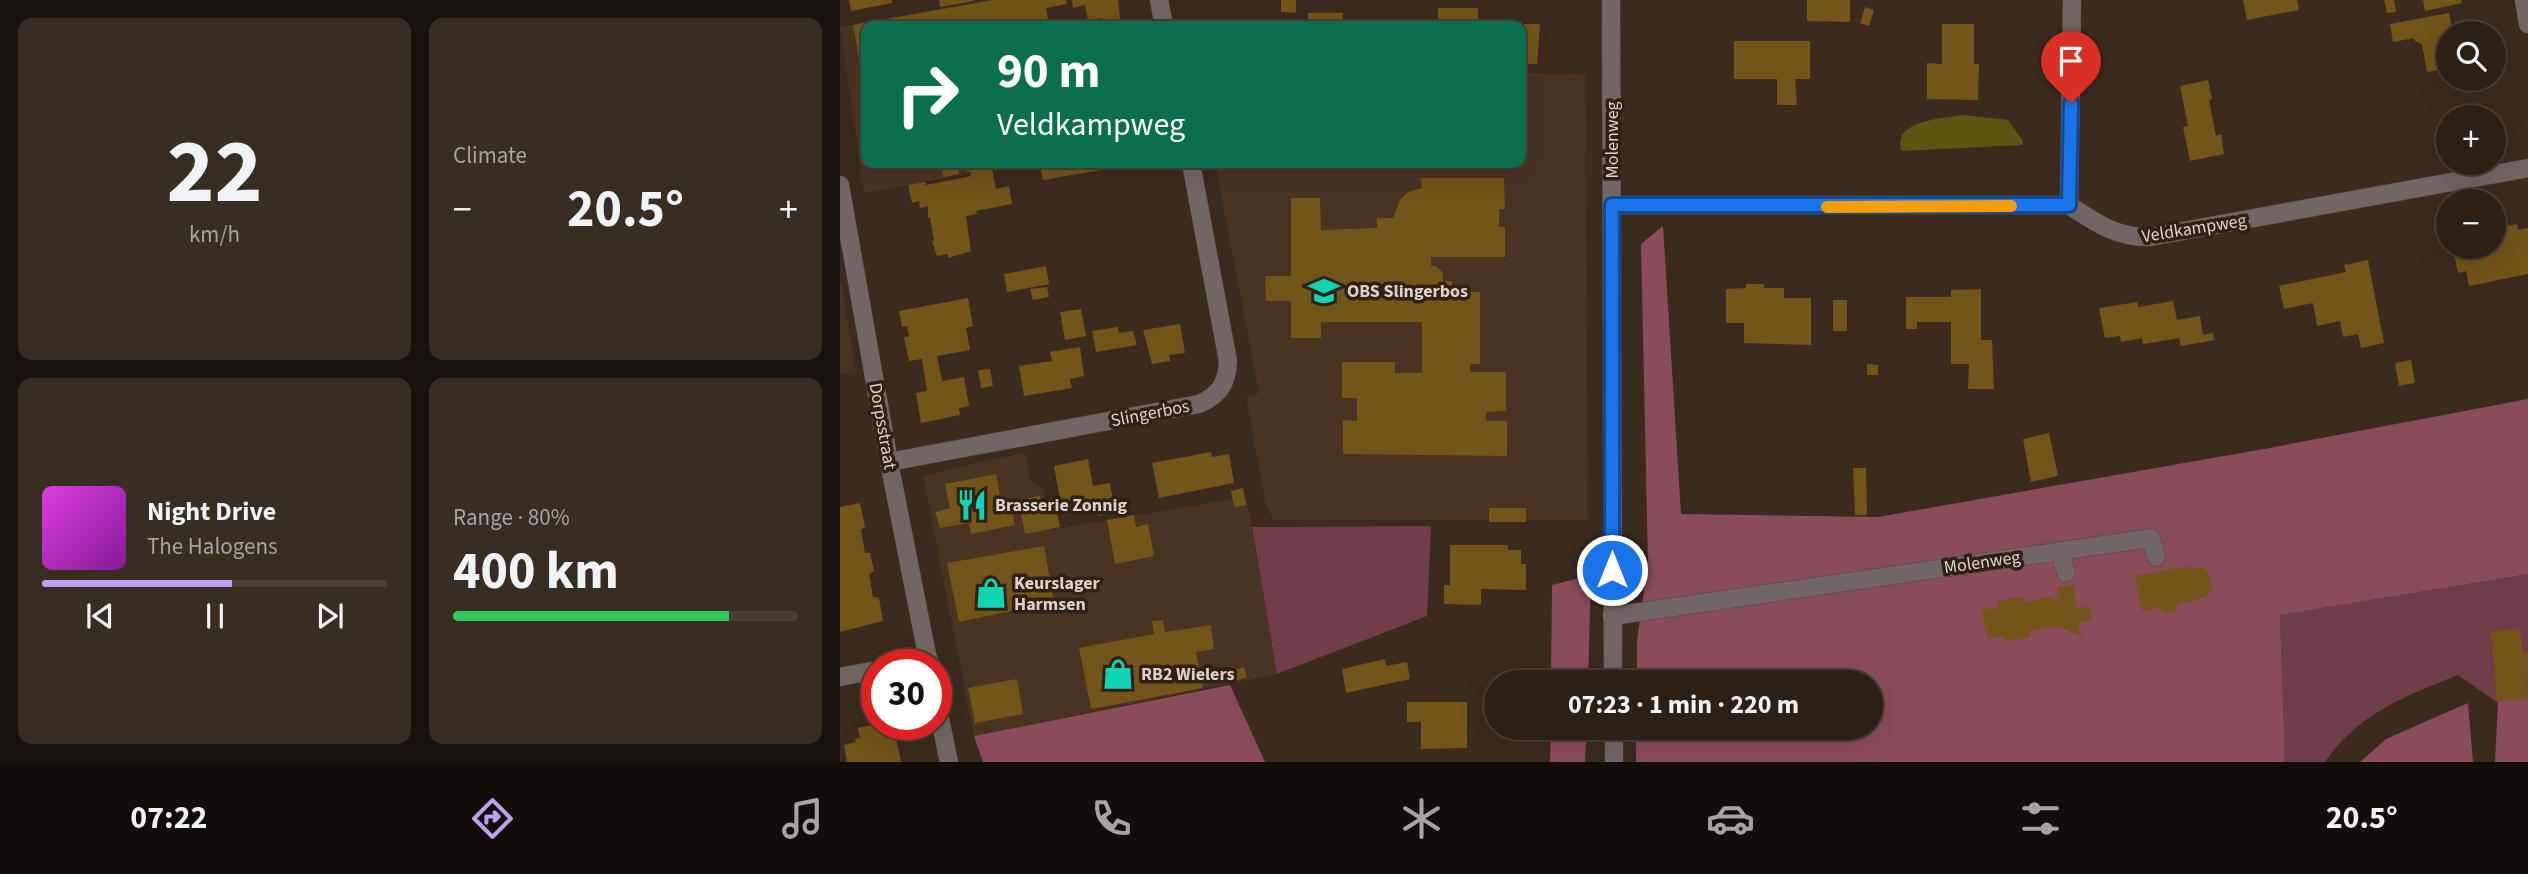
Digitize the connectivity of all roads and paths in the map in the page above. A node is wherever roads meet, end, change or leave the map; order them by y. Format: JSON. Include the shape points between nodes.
{"nodes":[{"id":1,"x":1159,"y":0,"type":"edge"},
{"id":2,"x":1611,"y":0,"type":"edge"},
{"id":3,"x":2072,"y":0,"type":"edge"},
{"id":4,"x":2524,"y":0,"type":"edge"},
{"id":5,"x":1163,"y":21,"type":"edge"},
{"id":6,"x":2528,"y":24,"type":"edge"},
{"id":7,"x":2528,"y":167,"type":"edge"},
{"id":8,"x":1192,"y":168,"type":"edge"},
{"id":9,"x":840,"y":185,"type":"edge"},
{"id":10,"x":1612,"y":205,"type":"junction"},
{"id":11,"x":2069,"y":205,"type":"junction"},
{"id":12,"x":889,"y":462,"type":"junction"},
{"id":13,"x":2060,"y":551,"type":"junction"},
{"id":14,"x":2156,"y":557,"type":"dead end"},
{"id":15,"x":2066,"y":573,"type":"dead end"},
{"id":16,"x":1612,"y":616,"type":"junction"},
{"id":17,"x":926,"y":649,"type":"edge"},
{"id":18,"x":1612,"y":670,"type":"edge"},
{"id":19,"x":861,"y":673,"type":"edge"},
{"id":20,"x":840,"y":677,"type":"edge"},
{"id":21,"x":944,"y":740,"type":"edge"},
{"id":22,"x":1614,"y":740,"type":"edge"},
{"id":23,"x":949,"y":762,"type":"edge"},
{"id":24,"x":1614,"y":762,"type":"edge"}],
"edges":[{"from":1,"to":5,"type":"street"},
{"from":2,"to":10,"type":"street","name":"Molenweg"},
{"from":3,"to":11,"type":"street"},
{"from":4,"to":6,"type":"street"},
{"from":7,"to":11,"type":"street","name":"Veldkampweg","via":[[2150,237],[2111,232]]},
{"from":8,"to":12,"type":"street","name":"Slingerbos","via":[[1228,361],[1222,389],[1212,399]]},
{"from":9,"to":12,"type":"street","name":"Dorpsstraat"},
{"from":10,"to":11,"type":"street"},
{"from":10,"to":16,"type":"street","name":"Molenweg"},
{"from":12,"to":17,"type":"street","name":"Dorpsstraat"},
{"from":13,"to":14,"type":"street","name":"Molenweg","via":[[2151,538]]},
{"from":13,"to":15,"type":"street"},
{"from":13,"to":16,"type":"street","name":"Molenweg"},
{"from":16,"to":18,"type":"street","name":"Molenweg"},
{"from":19,"to":20,"type":"street"},
{"from":21,"to":23,"type":"street"},
{"from":22,"to":24,"type":"street"}]}
